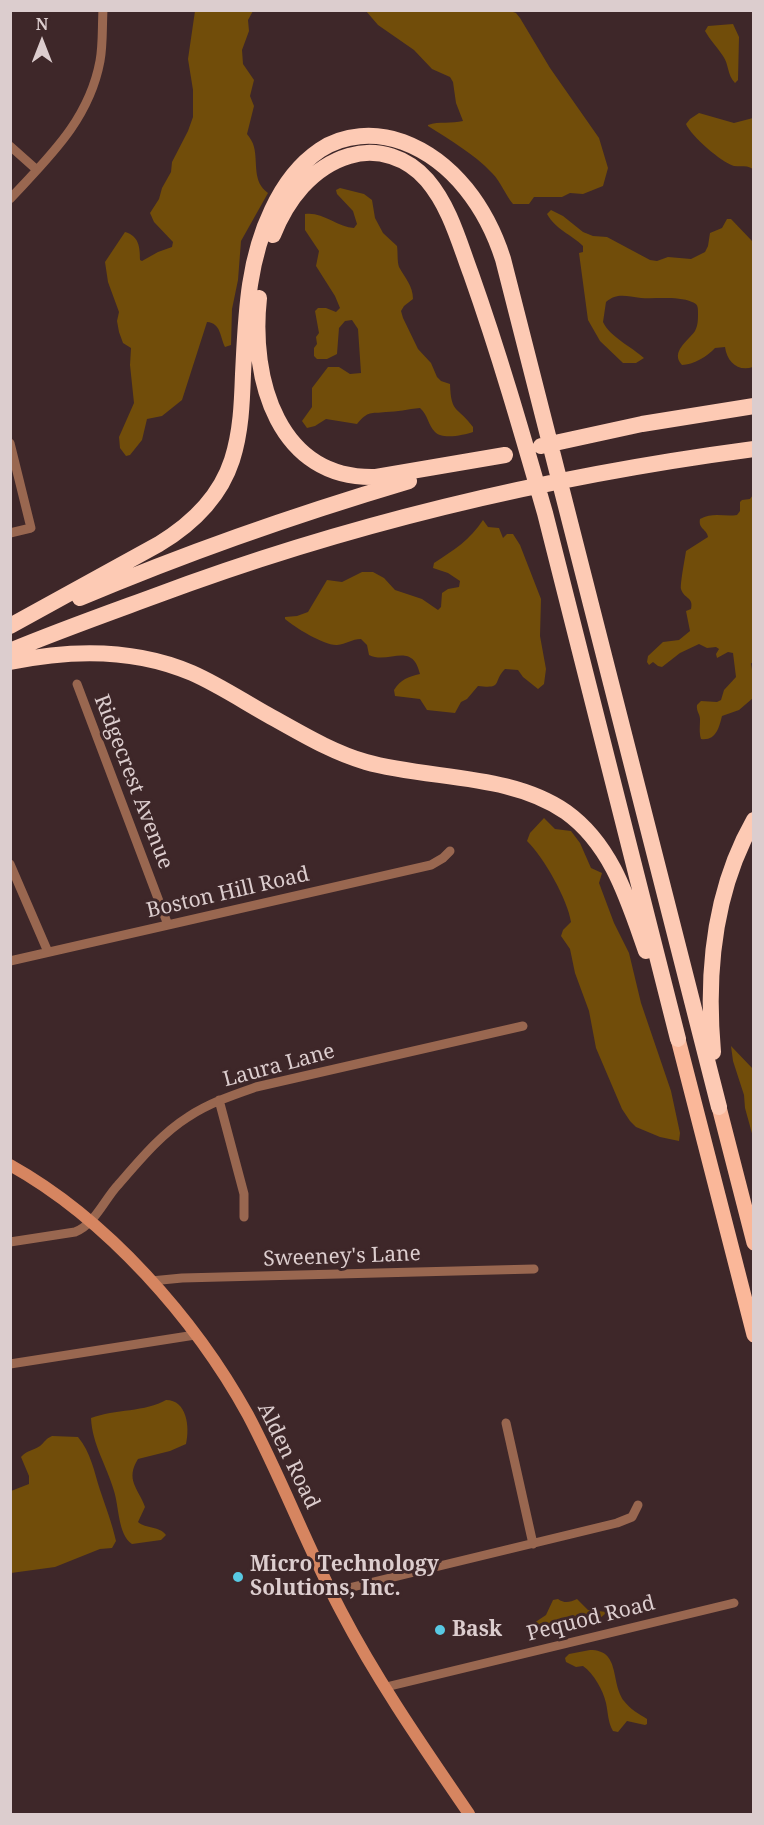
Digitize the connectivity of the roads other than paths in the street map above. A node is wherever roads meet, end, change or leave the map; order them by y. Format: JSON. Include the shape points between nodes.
{"nodes":[{"id":1,"x":103,"y":10,"type":"edge"},
{"id":2,"x":10,"y":146,"type":"edge"},
{"id":3,"x":37,"y":170,"type":"junction"},
{"id":4,"x":10,"y":199,"type":"edge"},
{"id":5,"x":753,"y":406,"type":"edge"},
{"id":6,"x":10,"y":443,"type":"edge"},
{"id":7,"x":753,"y":449,"type":"edge"},
{"id":8,"x":505,"y":455,"type":"junction"},
{"id":9,"x":10,"y":533,"type":"edge"},
{"id":10,"x":10,"y":626,"type":"edge"},
{"id":11,"x":10,"y":651,"type":"edge"},
{"id":12,"x":10,"y":662,"type":"edge"},
{"id":13,"x":77,"y":684,"type":"dead end"},
{"id":14,"x":753,"y":820,"type":"edge"},
{"id":15,"x":450,"y":851,"type":"dead end"},
{"id":16,"x":10,"y":864,"type":"edge"},
{"id":17,"x":168,"y":925,"type":"junction"},
{"id":18,"x":48,"y":952,"type":"junction"},
{"id":19,"x":10,"y":961,"type":"edge"},
{"id":20,"x":524,"y":1026,"type":"dead end"},
{"id":21,"x":678,"y":1039,"type":"junction"},
{"id":22,"x":219,"y":1100,"type":"junction"},
{"id":23,"x":719,"y":1107,"type":"junction"},
{"id":24,"x":10,"y":1165,"type":"edge"},
{"id":25,"x":244,"y":1217,"type":"dead end"},
{"id":26,"x":90,"y":1221,"type":"junction"},
{"id":27,"x":10,"y":1242,"type":"edge"},
{"id":28,"x":753,"y":1243,"type":"edge"},
{"id":29,"x":534,"y":1269,"type":"dead end"},
{"id":30,"x":151,"y":1281,"type":"junction"},
{"id":31,"x":195,"y":1335,"type":"junction"},
{"id":32,"x":753,"y":1335,"type":"edge"},
{"id":33,"x":10,"y":1364,"type":"edge"},
{"id":34,"x":506,"y":1423,"type":"dead end"},
{"id":35,"x":638,"y":1505,"type":"dead end"},
{"id":36,"x":533,"y":1544,"type":"junction"},
{"id":37,"x":332,"y":1592,"type":"junction"},
{"id":38,"x":734,"y":1603,"type":"dead end"},
{"id":39,"x":386,"y":1687,"type":"junction"},
{"id":40,"x":469,"y":1815,"type":"edge"}],
"edges":[{"from":1,"to":3,"type":"street","via":[[100,60],[87,103],[68,135]]},
{"from":2,"to":3,"type":"street"},
{"from":3,"to":4,"type":"street"},
{"from":5,"to":8,"type":"highway","via":[[596,433]]},
{"from":6,"to":9,"type":"street","via":[[31,528]]},
{"from":7,"to":11,"type":"highway","via":[[553,483],[400,519],[207,576]]},
{"from":8,"to":10,"type":"highway","via":[[365,494],[244,534]]},
{"from":8,"to":21,"type":"highway","via":[[399,474],[358,477],[323,467],[303,454],[287,436],[274,414],[262,373],[258,305],[276,228],[292,199],[317,173],[345,157],[375,153],[403,160],[432,186],[453,226],[490,326],[545,513]]},
{"from":10,"to":23,"type":"highway","via":[[171,537],[191,522],[214,495],[227,473],[237,440],[253,263],[277,199],[295,172],[313,155],[342,140],[361,136],[413,146],[443,166],[476,202],[494,232],[503,259]]},
{"from":12,"to":21,"type":"highway","via":[[87,652],[152,660],[206,680],[351,757],[396,769],[519,790],[556,806],[594,838],[615,870]]},
{"from":13,"to":17,"type":"street","name":"Ridgecrest Avenue"},
{"from":14,"to":23,"type":"highway","via":[[732,866],[714,945],[711,1018]]},
{"from":15,"to":17,"type":"street","name":"Boston Hill Road","via":[[431,865]]},
{"from":16,"to":18,"type":"street"},
{"from":17,"to":18,"type":"street","name":"Boston Hill Road"},
{"from":18,"to":19,"type":"street","name":"Boston Hill Road"},
{"from":20,"to":22,"type":"street","name":"Laura Lane","via":[[256,1087]]},
{"from":21,"to":32,"type":"highway"},
{"from":22,"to":25,"type":"street","via":[[244,1194]]},
{"from":22,"to":26,"type":"street","name":"Laura Lane","via":[[167,1133],[110,1193]]},
{"from":23,"to":28,"type":"highway"},
{"from":24,"to":26,"type":"main road","name":"Alden Road"},
{"from":26,"to":27,"type":"street","via":[[75,1232]]},
{"from":26,"to":30,"type":"main road","name":"Alden Road"},
{"from":29,"to":30,"type":"street","name":"Sweeney's Lane"},
{"from":30,"to":31,"type":"main road","name":"Alden Road"},
{"from":31,"to":33,"type":"street"},
{"from":31,"to":37,"type":"main road","name":"Alden Road","via":[[248,1415]]},
{"from":34,"to":36,"type":"street"},
{"from":35,"to":36,"type":"street","via":[[632,1517],[622,1522]]},
{"from":36,"to":37,"type":"street"},
{"from":37,"to":39,"type":"main road","name":"Alden Road"},
{"from":38,"to":39,"type":"street","name":"Pequod Road"},
{"from":39,"to":40,"type":"main road","name":"Alden Road"}]}
